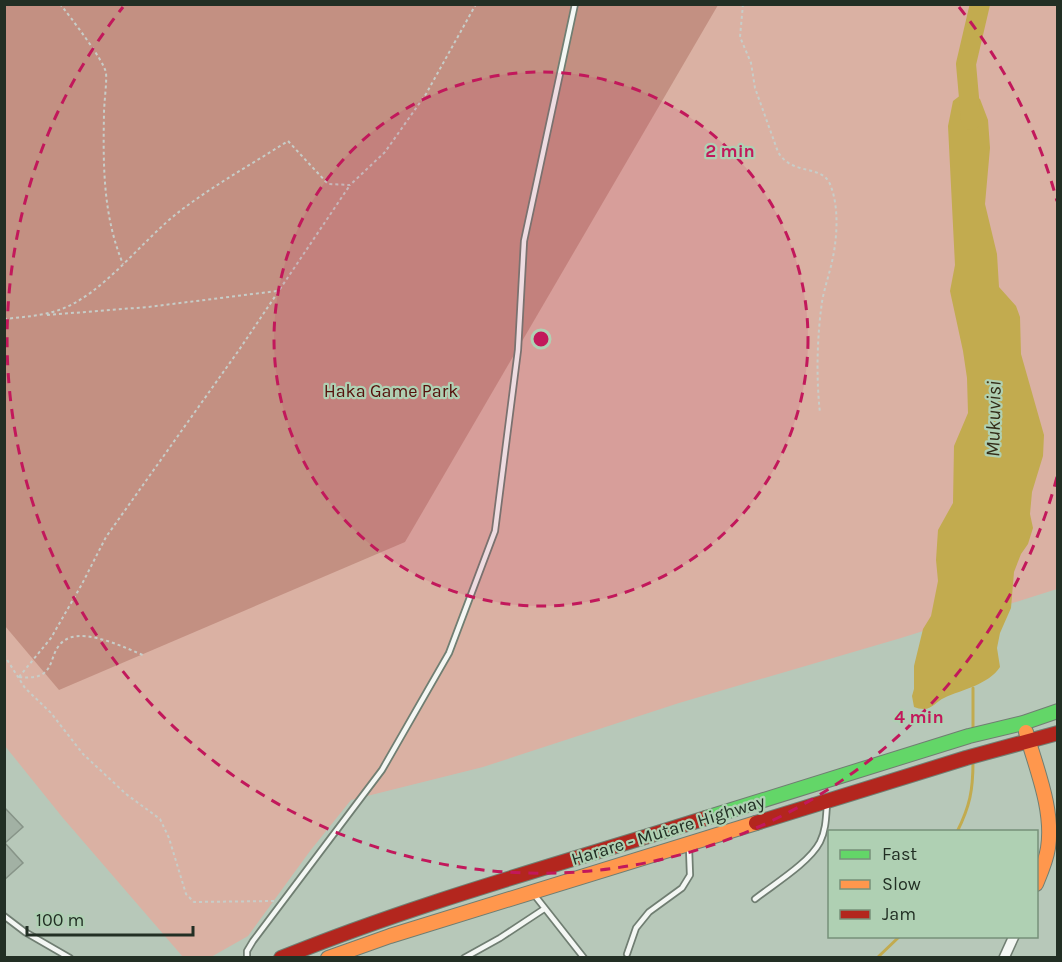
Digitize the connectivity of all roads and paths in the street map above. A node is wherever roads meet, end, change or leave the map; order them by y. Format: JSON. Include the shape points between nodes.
{"nodes":[{"id":1,"x":60,"y":4,"type":"edge"},
{"id":2,"x":476,"y":4,"type":"edge"},
{"id":3,"x":575,"y":4,"type":"edge"},
{"id":4,"x":743,"y":4,"type":"edge"},
{"id":5,"x":350,"y":185,"type":"junction"},
{"id":6,"x":123,"y":264,"type":"junction"},
{"id":7,"x":279,"y":291,"type":"junction"},
{"id":8,"x":41,"y":315,"type":"junction"},
{"id":9,"x":4,"y":319,"type":"edge"},
{"id":10,"x":820,"y":413,"type":"dead end"},
{"id":11,"x":4,"y":655,"type":"edge"},
{"id":12,"x":145,"y":656,"type":"dead end"},
{"id":13,"x":19,"y":677,"type":"junction"},
{"id":14,"x":1058,"y":711,"type":"edge"},
{"id":15,"x":1023,"y":723,"type":"junction"},
{"id":16,"x":1058,"y":733,"type":"edge"},
{"id":17,"x":1028,"y":742,"type":"junction"},
{"id":18,"x":827,"y":802,"type":"junction"},
{"id":19,"x":1053,"y":826,"type":"edge"},
{"id":20,"x":689,"y":845,"type":"junction"},
{"id":21,"x":1038,"y":878,"type":"edge"},
{"id":22,"x":532,"y":892,"type":"junction"},
{"id":23,"x":755,"y":899,"type":"dead end"},
{"id":24,"x":282,"y":901,"type":"junction"},
{"id":25,"x":544,"y":909,"type":"junction"},
{"id":26,"x":4,"y":916,"type":"edge"},
{"id":27,"x":1013,"y":938,"type":"edge"},
{"id":28,"x":627,"y":954,"type":"dead end"},
{"id":29,"x":70,"y":957,"type":"edge"},
{"id":30,"x":247,"y":957,"type":"edge"},
{"id":31,"x":281,"y":957,"type":"edge"},
{"id":32,"x":328,"y":957,"type":"edge"},
{"id":33,"x":464,"y":957,"type":"edge"},
{"id":34,"x":584,"y":957,"type":"edge"},
{"id":35,"x":1004,"y":957,"type":"edge"}],
"edges":[{"from":1,"to":6,"type":"path","via":[[106,72],[106,195],[114,242]]},
{"from":2,"to":5,"type":"path","via":[[426,94],[385,152]]},
{"from":3,"to":24,"type":"lane","via":[[525,242],[518,350],[495,531],[449,653],[382,770]]},
{"from":4,"to":10,"type":"path","via":[[740,37],[778,152],[783,160],[801,170],[814,170],[822,175],[830,182],[835,201],[836,233],[820,315]]},
{"from":5,"to":6,"type":"path","via":[[327,184],[288,141],[179,212]]},
{"from":5,"to":7,"type":"path"},
{"from":6,"to":8,"type":"path","via":[[76,303]]},
{"from":7,"to":8,"type":"path"},
{"from":7,"to":13,"type":"path","via":[[106,537],[51,638]]},
{"from":8,"to":9,"type":"path"},
{"from":11,"to":13,"type":"path"},
{"from":12,"to":13,"type":"path","via":[[105,641],[72,637],[60,645],[43,675],[34,679]]},
{"from":13,"to":24,"type":"path","via":[[83,754],[126,795],[160,819],[190,899]]},
{"from":14,"to":15,"type":"main road","name":"Harare - Mutare Highway"},
{"from":15,"to":17,"type":"main road"},
{"from":15,"to":31,"type":"main road","name":"Harare - Mutare Highway","via":[[973,735],[447,899]]},
{"from":16,"to":17,"type":"main road","name":"Harare - Mutare Highway"},
{"from":17,"to":18,"type":"main road","name":"Harare - Mutare Highway"},
{"from":17,"to":19,"type":"main road"},
{"from":18,"to":20,"type":"main road","name":"Harare - Mutare Highway"},
{"from":18,"to":23,"type":"lane","via":[[819,843],[807,858]]},
{"from":19,"to":21,"type":"main road"},
{"from":20,"to":22,"type":"main road","name":"Harare - Mutare Highway"},
{"from":20,"to":28,"type":"lane","via":[[690,875],[682,888],[649,912],[636,928]]},
{"from":22,"to":25,"type":"lane"},
{"from":22,"to":32,"type":"main road","name":"Harare - Mutare Highway"},
{"from":24,"to":30,"type":"lane"},
{"from":25,"to":33,"type":"lane"},
{"from":25,"to":34,"type":"lane"},
{"from":26,"to":29,"type":"lane"},
{"from":27,"to":35,"type":"street"}]}
